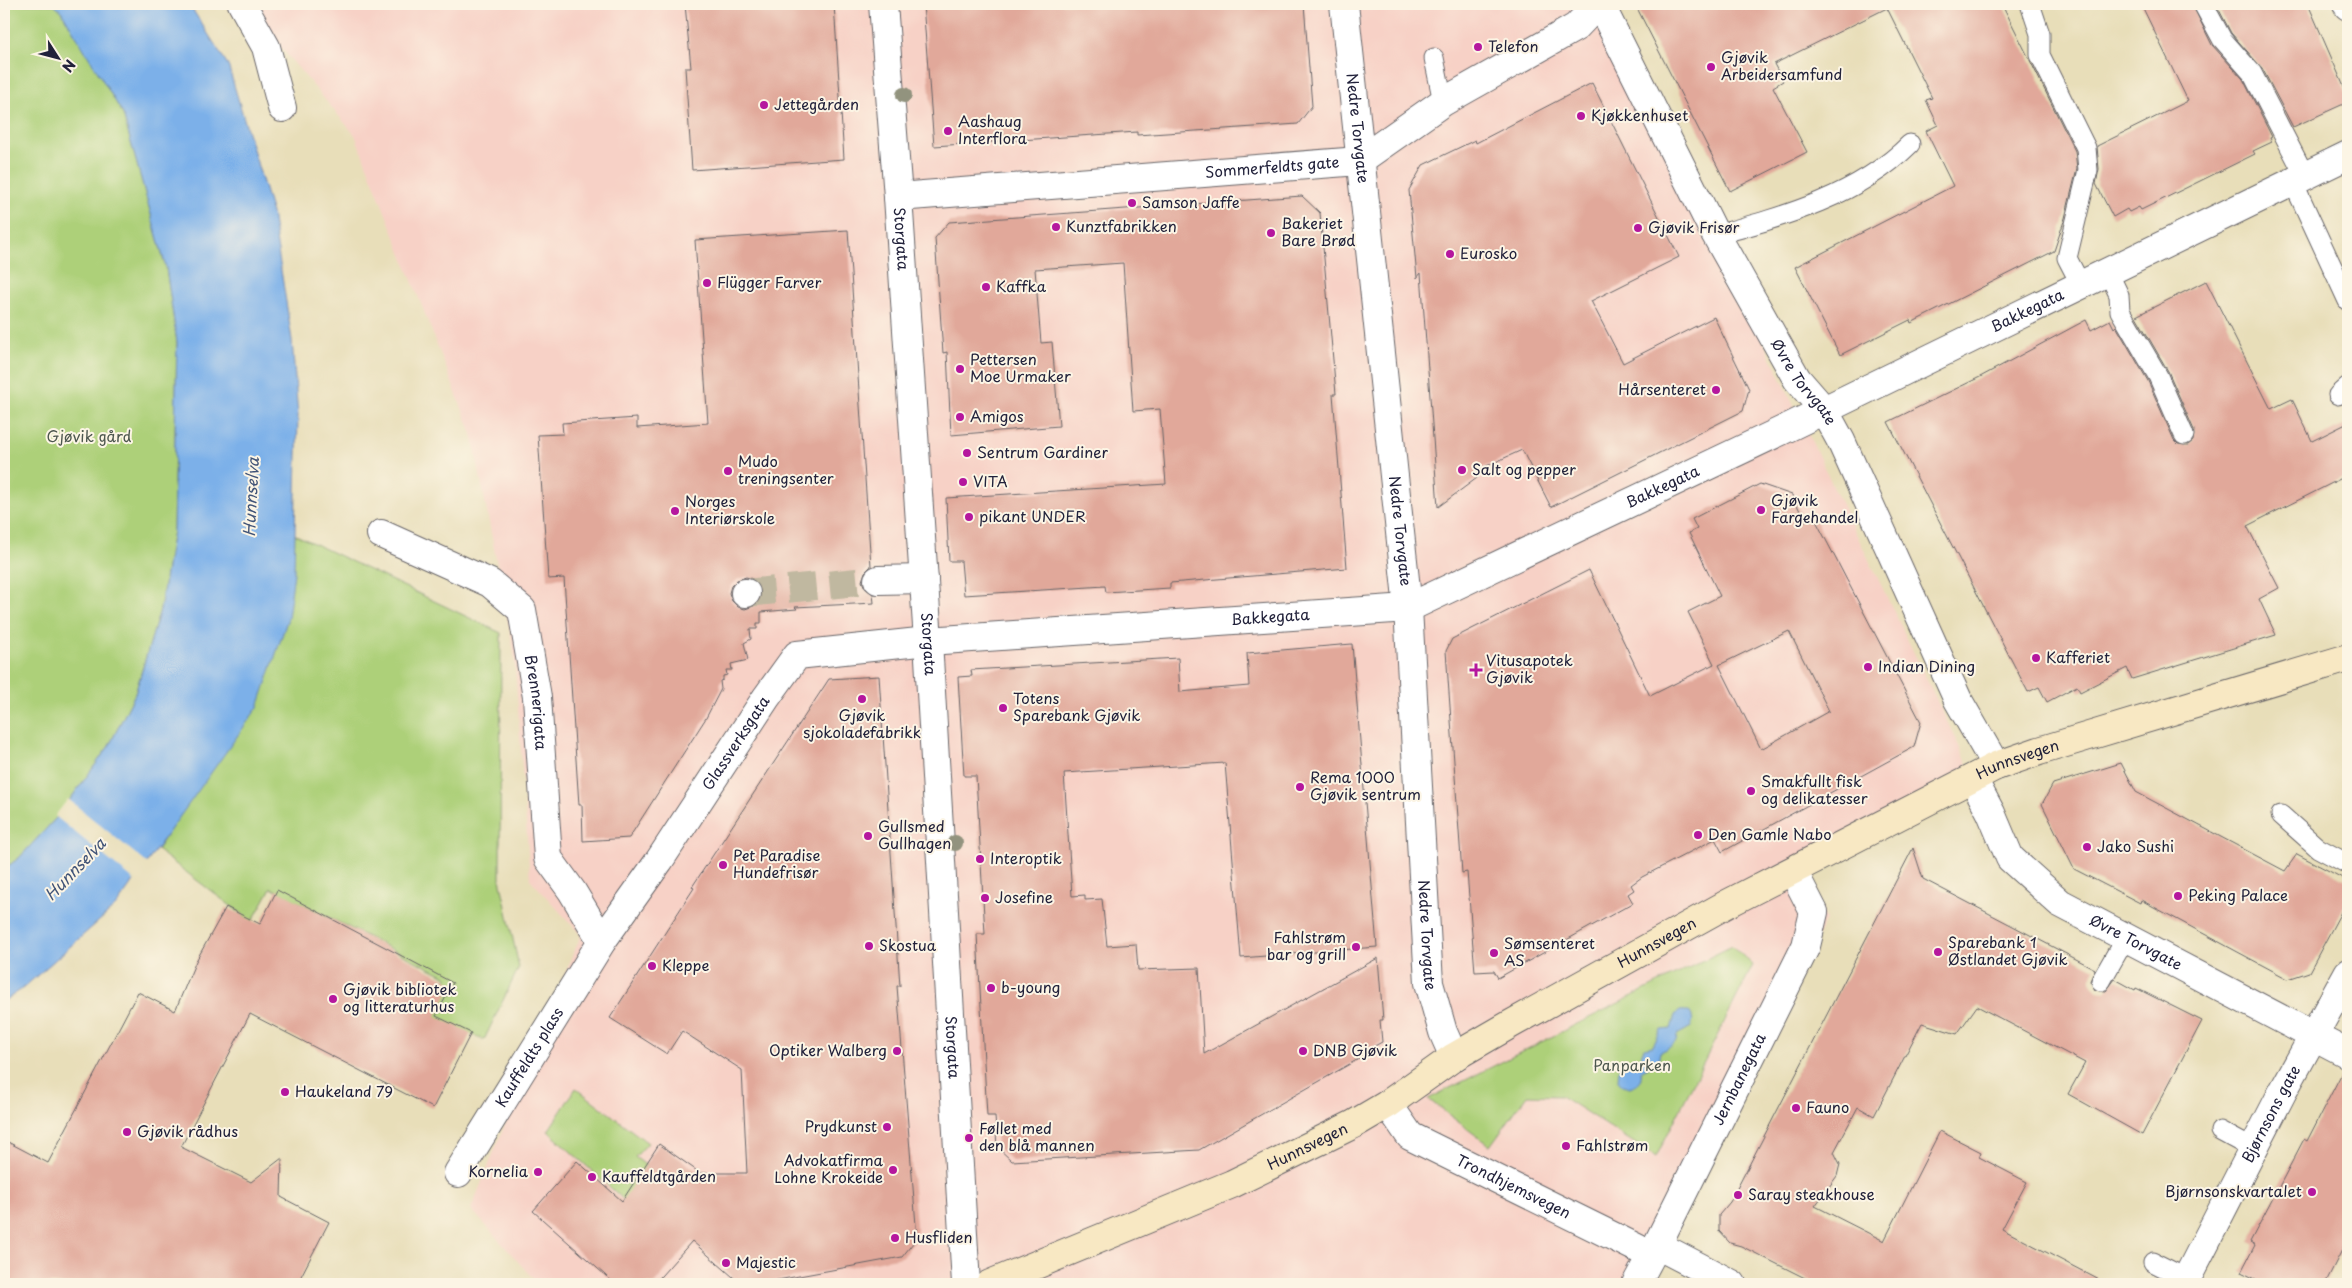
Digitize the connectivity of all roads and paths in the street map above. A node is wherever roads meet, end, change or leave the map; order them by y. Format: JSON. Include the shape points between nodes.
{"nodes":[{"id":1,"x":242,"y":4,"type":"edge"},
{"id":2,"x":883,"y":4,"type":"edge"},
{"id":3,"x":1344,"y":4,"type":"edge"},
{"id":4,"x":1599,"y":4,"type":"edge"},
{"id":5,"x":2030,"y":4,"type":"edge"},
{"id":6,"x":2203,"y":4,"type":"edge"},
{"id":7,"x":1434,"y":58,"type":"dead end"},
{"id":8,"x":1443,"y":102,"type":"junction"},
{"id":9,"x":282,"y":108,"type":"dead end"},
{"id":10,"x":1910,"y":144,"type":"dead end"},
{"id":11,"x":2348,"y":155,"type":"edge"},
{"id":12,"x":1359,"y":161,"type":"junction"},
{"id":13,"x":2299,"y":179,"type":"junction"},
{"id":14,"x":898,"y":197,"type":"junction"},
{"id":15,"x":1716,"y":235,"type":"junction"},
{"id":16,"x":2108,"y":272,"type":"junction"},
{"id":17,"x":2081,"y":285,"type":"junction"},
{"id":18,"x":2348,"y":301,"type":"edge"},
{"id":19,"x":1824,"y":410,"type":"junction"},
{"id":20,"x":2184,"y":435,"type":"dead end"},
{"id":21,"x":382,"y":534,"type":"dead end"},
{"id":22,"x":924,"y":579,"type":"junction"},
{"id":23,"x":878,"y":580,"type":"tunnel mouth"},
{"id":24,"x":1408,"y":608,"type":"junction"},
{"id":25,"x":928,"y":640,"type":"junction"},
{"id":26,"x":2348,"y":658,"type":"edge"},
{"id":27,"x":1984,"y":773,"type":"junction"},
{"id":28,"x":2281,"y":815,"type":"dead end"},
{"id":29,"x":2348,"y":864,"type":"edge"},
{"id":30,"x":1793,"y":871,"type":"junction"},
{"id":31,"x":2126,"y":938,"type":"junction"},
{"id":32,"x":602,"y":941,"type":"junction"},
{"id":33,"x":2348,"y":973,"type":"edge"},
{"id":34,"x":2101,"y":981,"type":"dead end"},
{"id":35,"x":2313,"y":1036,"type":"junction"},
{"id":36,"x":2348,"y":1054,"type":"edge"},
{"id":37,"x":1454,"y":1057,"type":"junction"},
{"id":38,"x":1388,"y":1104,"type":"junction"},
{"id":39,"x":2220,"y":1131,"type":"dead end"},
{"id":40,"x":2253,"y":1149,"type":"junction"},
{"id":41,"x":458,"y":1173,"type":"dead end"},
{"id":42,"x":1654,"y":1250,"type":"junction"},
{"id":43,"x":2152,"y":1262,"type":"dead end"},
{"id":44,"x":2186,"y":1282,"type":"edge"},
{"id":45,"x":966,"y":1284,"type":"edge"},
{"id":46,"x":990,"y":1284,"type":"edge"},
{"id":47,"x":1636,"y":1284,"type":"edge"},
{"id":48,"x":1732,"y":1284,"type":"edge"}],
"edges":[{"from":1,"to":9,"type":"street","via":[[266,47]]},
{"from":2,"to":14,"type":"street","name":"Storgata"},
{"from":3,"to":12,"type":"street","name":"Nedre Torvgate"},
{"from":4,"to":8,"type":"street","name":"Sommerfeldts gate","via":[[1576,27]]},
{"from":4,"to":15,"type":"street","name":"Øvre Torvgate"},
{"from":5,"to":17,"type":"lane","via":[[2040,34],[2040,55],[2086,148],[2088,170],[2068,258]]},
{"from":6,"to":13,"type":"lane","via":[[2222,38],[2252,73]]},
{"from":7,"to":8,"type":"lane"},
{"from":8,"to":12,"type":"street","name":"Sommerfeldts gate"},
{"from":10,"to":15,"type":"lane","via":[[1879,170],[1843,193],[1768,222]]},
{"from":11,"to":13,"type":"street","name":"Bakkegata"},
{"from":12,"to":14,"type":"street","name":"Sommerfeldts gate"},
{"from":12,"to":24,"type":"street","name":"Nedre Torvgate"},
{"from":13,"to":16,"type":"street","name":"Bakkegata"},
{"from":13,"to":18,"type":"lane"},
{"from":14,"to":22,"type":"street","name":"Storgata"},
{"from":15,"to":19,"type":"street","name":"Øvre Torvgate","via":[[1797,379]]},
{"from":16,"to":17,"type":"street","name":"Bakkegata"},
{"from":16,"to":20,"type":"lane","via":[[2120,295],[2120,311],[2158,376]]},
{"from":17,"to":19,"type":"street","name":"Bakkegata"},
{"from":19,"to":24,"type":"street","name":"Bakkegata"},
{"from":19,"to":27,"type":"street","name":"Øvre Torvgate","via":[[1958,700]]},
{"from":21,"to":32,"type":"street","name":"Brennerigata","via":[[490,584],[522,610],[537,697],[548,858]]},
{"from":22,"to":23,"type":"street"},
{"from":22,"to":25,"type":"street","name":"Storgata"},
{"from":24,"to":25,"type":"street","name":"Bakkegata"},
{"from":24,"to":37,"type":"street","name":"Nedre Torvgate","via":[[1429,983]]},
{"from":25,"to":32,"type":"street","name":"Glassverksgata","via":[[797,655]]},
{"from":25,"to":45,"type":"street","name":"Storgata"},
{"from":26,"to":27,"type":"main road","name":"Hunnsvegen","via":[[2048,748]]},
{"from":27,"to":30,"type":"main road","name":"Hunnsvegen"},
{"from":27,"to":31,"type":"street","name":"Øvre Torvgate","via":[[1991,813],[2010,858],[2060,903]]},
{"from":28,"to":29,"type":"lane","via":[[2318,848]]},
{"from":30,"to":37,"type":"main road","name":"Hunnsvegen","via":[[1727,904]]},
{"from":30,"to":42,"type":"street","name":"Jernbanegata","via":[[1814,912],[1806,946]]},
{"from":31,"to":34,"type":"lane"},
{"from":31,"to":35,"type":"street","name":"Øvre Torvgate"},
{"from":32,"to":41,"type":"street","name":"Kauffeldts plass"},
{"from":33,"to":35,"type":"street","name":"Bjørnsons gate"},
{"from":35,"to":36,"type":"street","name":"Øvre Torvgate"},
{"from":35,"to":40,"type":"street","name":"Bjørnsons gate"},
{"from":37,"to":38,"type":"main road","name":"Hunnsvegen"},
{"from":38,"to":42,"type":"street","name":"Trondhjemsvegen","via":[[1410,1136]]},
{"from":38,"to":46,"type":"main road","name":"Hunnsvegen","via":[[1232,1184]]},
{"from":39,"to":40,"type":"lane"},
{"from":40,"to":44,"type":"street","name":"Bjørnsons gate"},
{"from":42,"to":47,"type":"street","name":"Jernbanegata"},
{"from":42,"to":48,"type":"street","name":"Trondhjemsvegen"},
{"from":43,"to":44,"type":"lane"}]}
